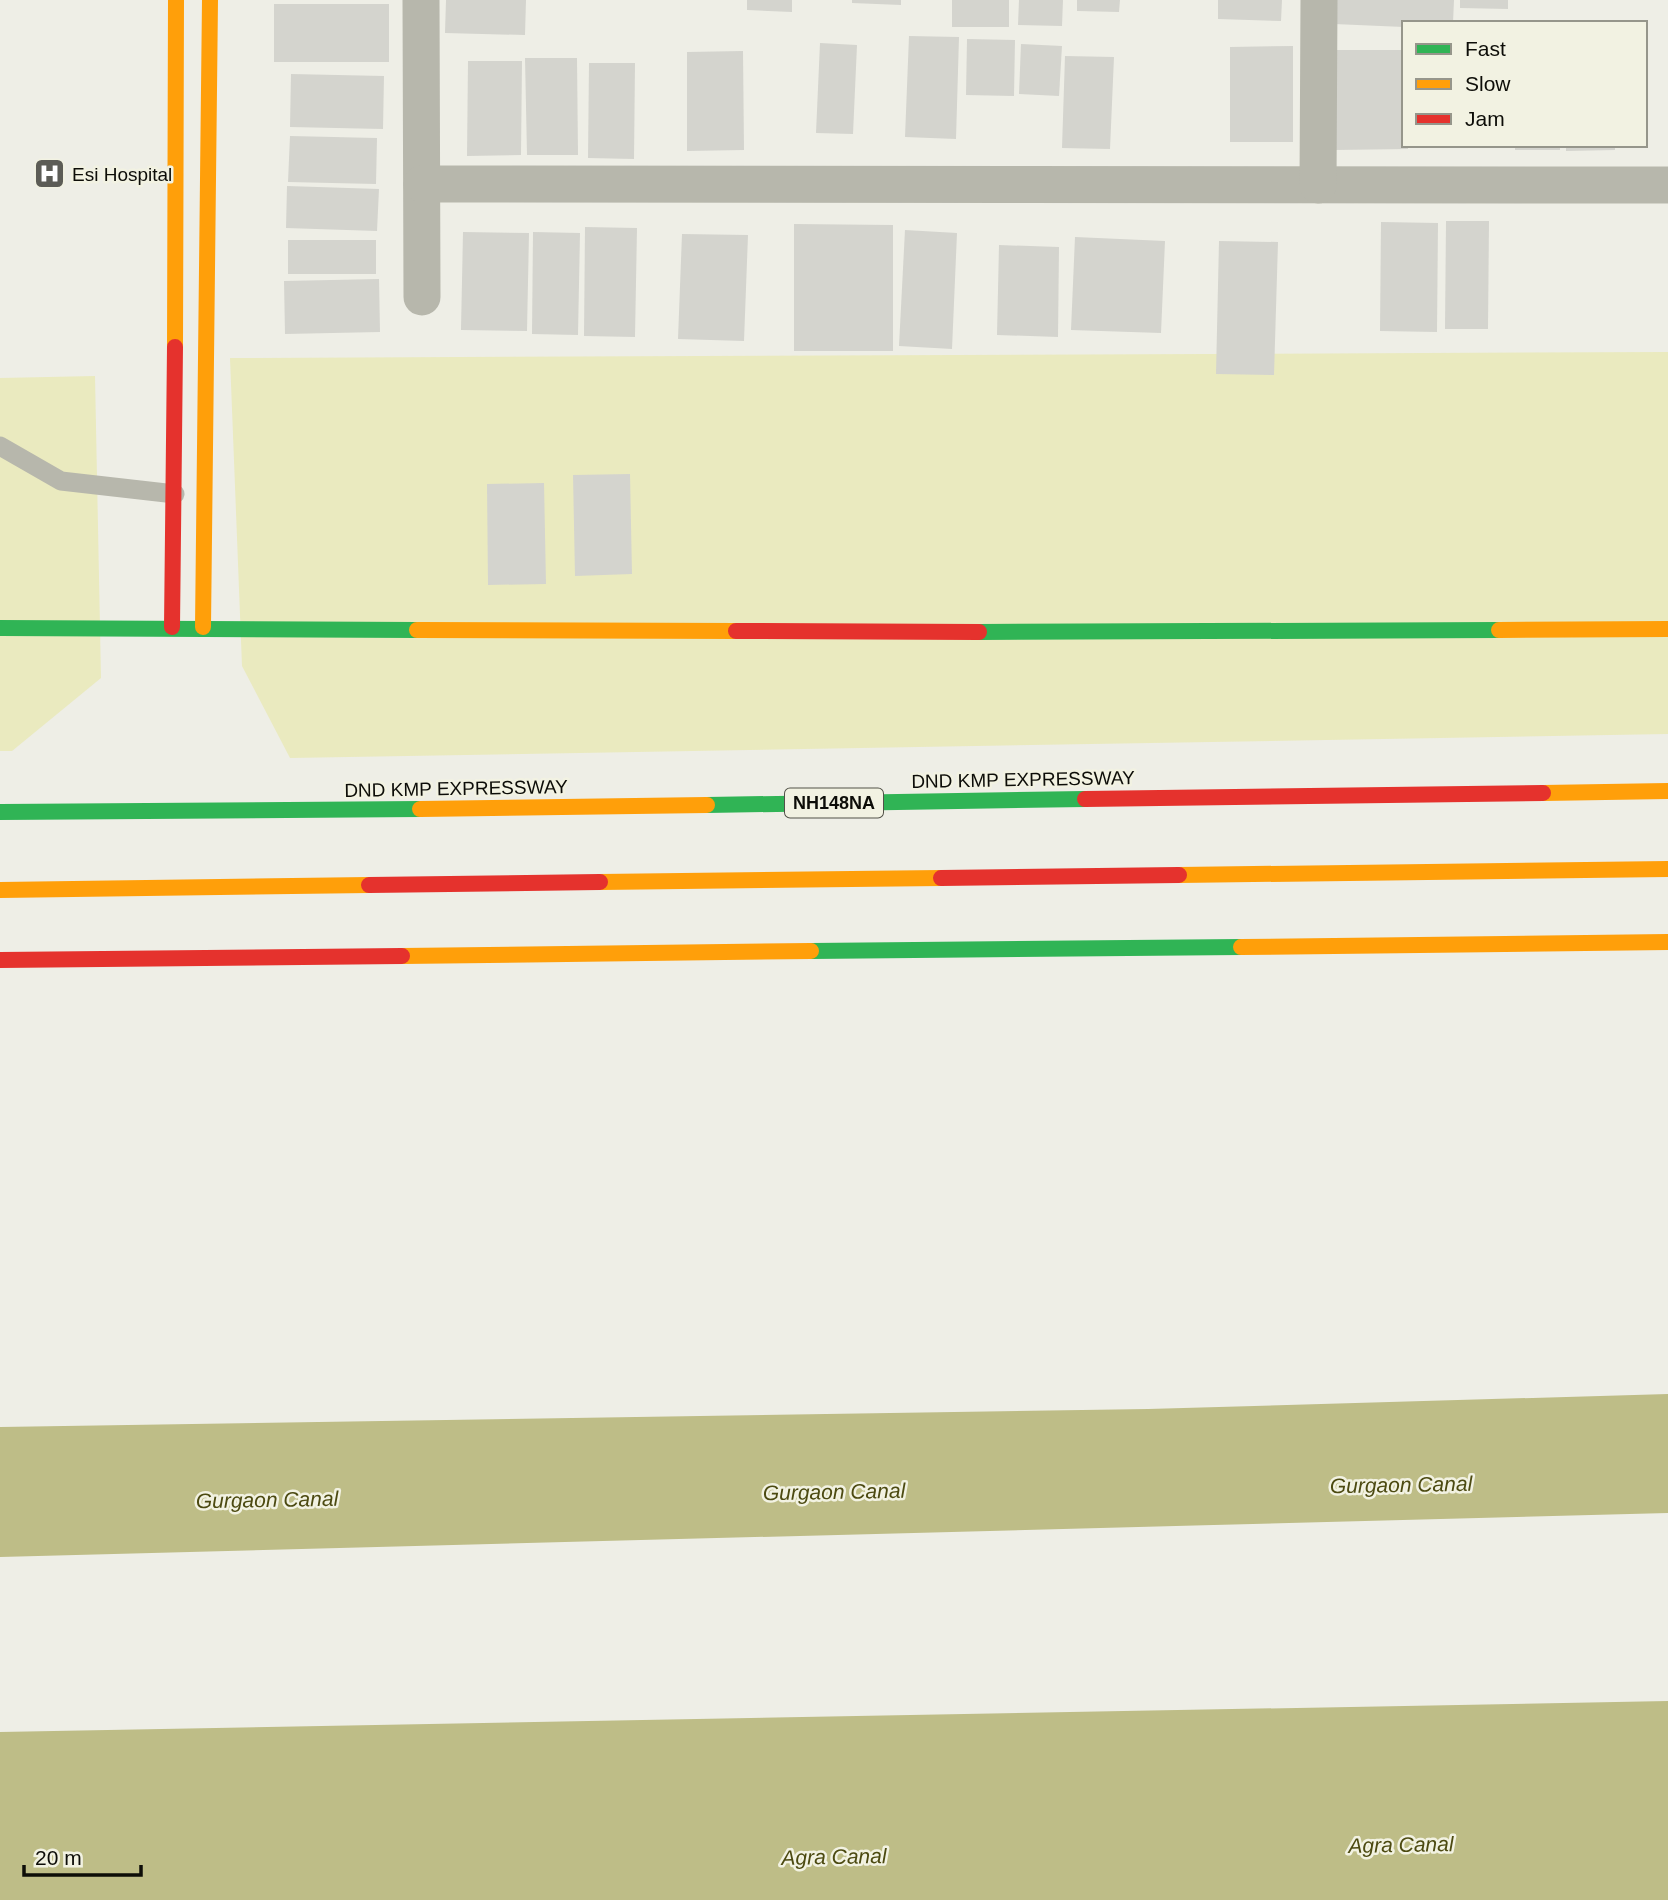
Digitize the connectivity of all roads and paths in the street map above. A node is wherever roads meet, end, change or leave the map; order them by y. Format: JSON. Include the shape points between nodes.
{"nodes":[{"id":1,"x":176,"y":0,"type":"edge"},
{"id":2,"x":210,"y":0,"type":"edge"},
{"id":3,"x":421,"y":0,"type":"edge"},
{"id":4,"x":1319,"y":0,"type":"edge"},
{"id":5,"x":422,"y":184,"type":"junction"},
{"id":6,"x":1318,"y":185,"type":"junction"},
{"id":7,"x":1668,"y":185,"type":"edge"},
{"id":8,"x":422,"y":297,"type":"dead end"},
{"id":9,"x":0,"y":446,"type":"edge"},
{"id":10,"x":175,"y":494,"type":"junction"},
{"id":11,"x":172,"y":627,"type":"junction"},
{"id":12,"x":202,"y":627,"type":"junction"},
{"id":13,"x":0,"y":628,"type":"edge"},
{"id":14,"x":1668,"y":629,"type":"edge"},
{"id":15,"x":1668,"y":791,"type":"edge"},
{"id":16,"x":0,"y":812,"type":"edge"},
{"id":17,"x":1668,"y":869,"type":"edge"},
{"id":18,"x":0,"y":890,"type":"edge"},
{"id":19,"x":1668,"y":942,"type":"edge"},
{"id":20,"x":0,"y":960,"type":"edge"}],
"edges":[{"from":1,"to":10,"type":"main road"},
{"from":2,"to":12,"type":"main road"},
{"from":3,"to":5,"type":"street"},
{"from":4,"to":6,"type":"street"},
{"from":5,"to":6,"type":"street"},
{"from":5,"to":8,"type":"street"},
{"from":6,"to":7,"type":"street"},
{"from":9,"to":10,"type":"lane","via":[[61,481]]},
{"from":10,"to":11,"type":"main road"},
{"from":11,"to":12,"type":"main road"},
{"from":11,"to":13,"type":"main road"},
{"from":12,"to":14,"type":"main road","via":[[1020,632]]},
{"from":15,"to":16,"type":"main road","name":"DND KMP EXPRESSWAY","number":"NH148NA"},
{"from":17,"to":18,"type":"main road"},
{"from":19,"to":20,"type":"main road"}]}
